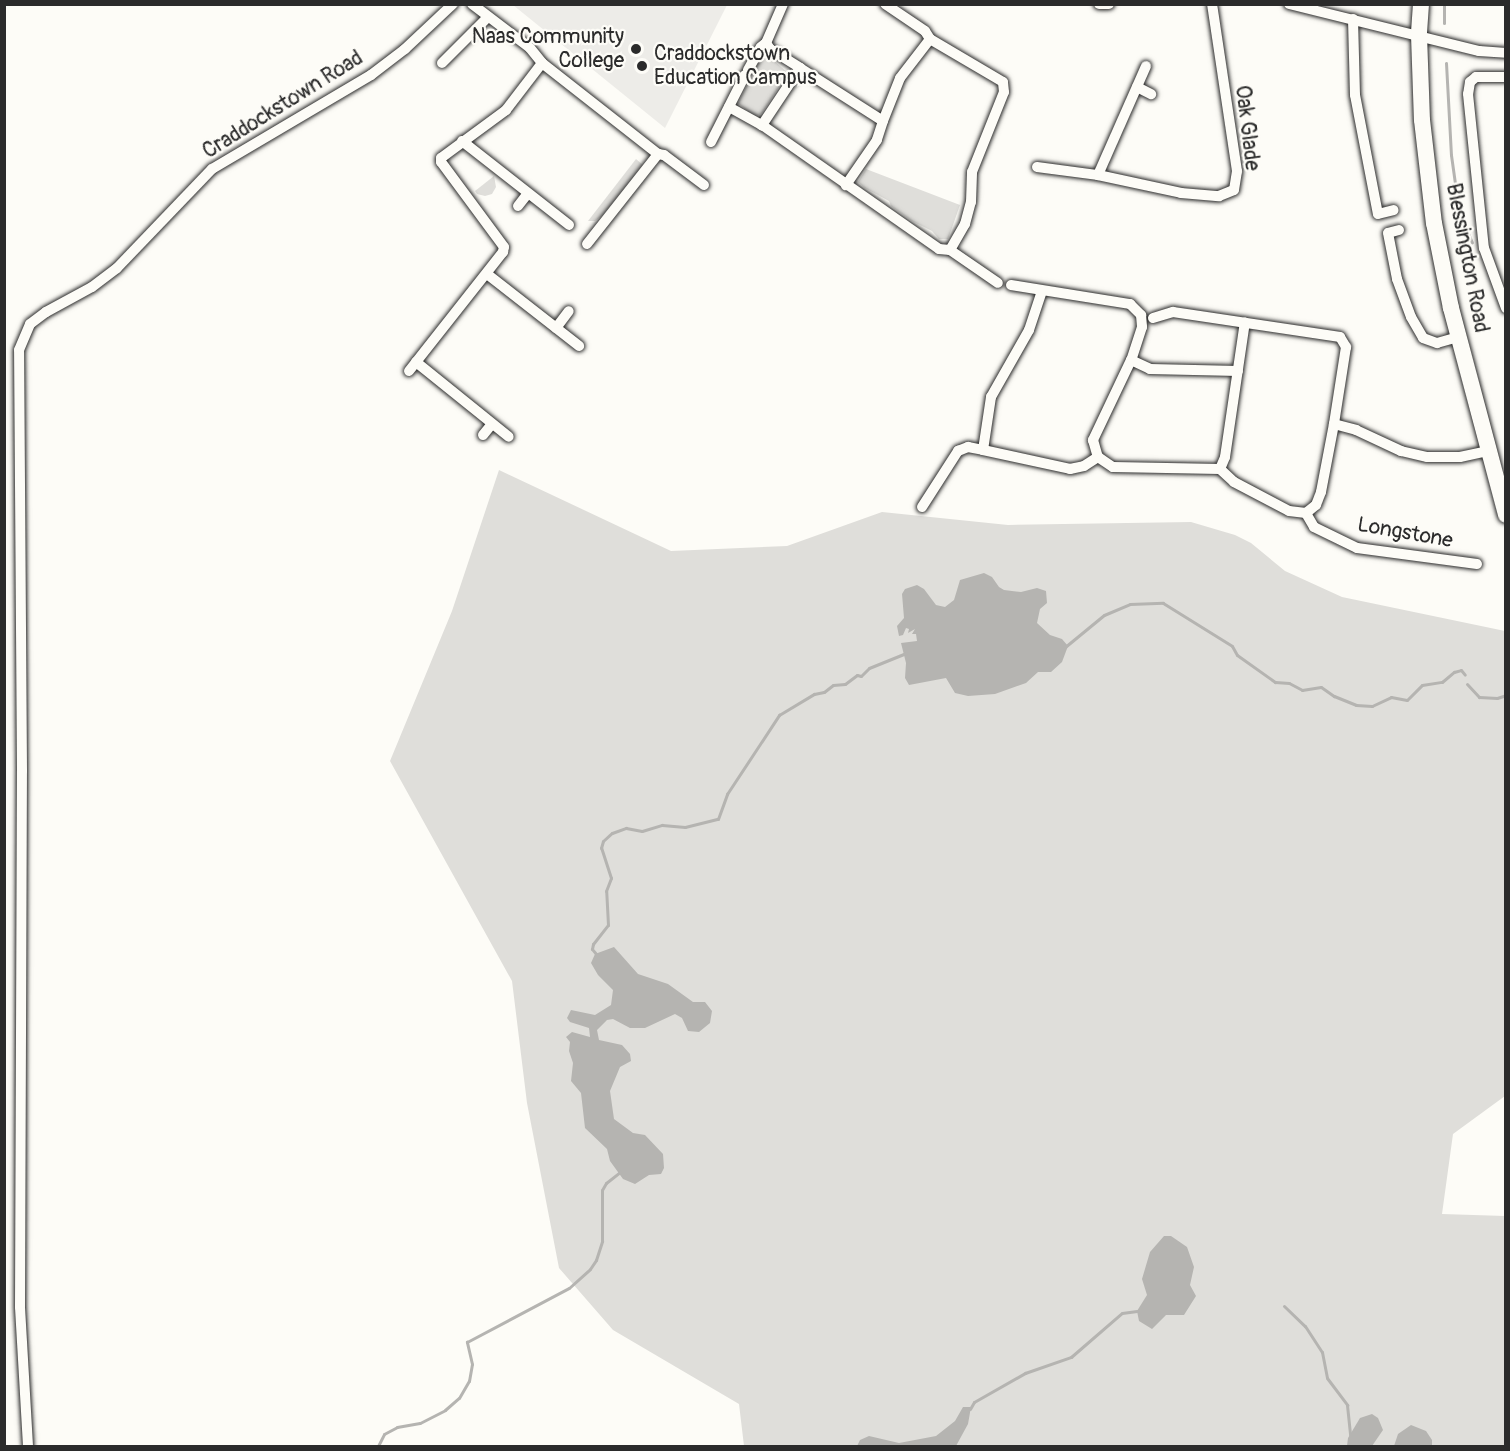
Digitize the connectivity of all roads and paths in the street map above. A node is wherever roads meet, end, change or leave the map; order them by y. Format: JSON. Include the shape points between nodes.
{"nodes":[{"id":1,"x":453,"y":4,"type":"edge"},
{"id":2,"x":472,"y":4,"type":"edge"},
{"id":3,"x":783,"y":4,"type":"edge"},
{"id":4,"x":885,"y":4,"type":"edge"},
{"id":5,"x":1098,"y":4,"type":"edge"},
{"id":6,"x":1109,"y":4,"type":"edge"},
{"id":7,"x":1212,"y":4,"type":"edge"},
{"id":8,"x":1289,"y":4,"type":"edge"},
{"id":9,"x":1421,"y":4,"type":"edge"},
{"id":10,"x":488,"y":16,"type":"junction"},
{"id":11,"x":1353,"y":19,"type":"junction"},
{"id":12,"x":1419,"y":35,"type":"junction"},
{"id":13,"x":930,"y":39,"type":"junction"},
{"id":14,"x":766,"y":43,"type":"junction"},
{"id":15,"x":1506,"y":53,"type":"edge"},
{"id":16,"x":442,"y":63,"type":"dead end"},
{"id":17,"x":542,"y":63,"type":"junction"},
{"id":18,"x":1146,"y":66,"type":"dead end"},
{"id":19,"x":800,"y":68,"type":"junction"},
{"id":20,"x":1506,"y":77,"type":"edge"},
{"id":21,"x":1137,"y":87,"type":"junction"},
{"id":22,"x":1152,"y":94,"type":"dead end"},
{"id":23,"x":729,"y":107,"type":"junction"},
{"id":24,"x":883,"y":121,"type":"junction"},
{"id":25,"x":762,"y":125,"type":"junction"},
{"id":26,"x":462,"y":141,"type":"junction"},
{"id":27,"x":711,"y":142,"type":"dead end"},
{"id":28,"x":658,"y":154,"type":"junction"},
{"id":29,"x":1037,"y":167,"type":"dead end"},
{"id":30,"x":1098,"y":175,"type":"junction"},
{"id":31,"x":704,"y":185,"type":"dead end"},
{"id":32,"x":846,"y":185,"type":"junction"},
{"id":33,"x":528,"y":193,"type":"junction"},
{"id":34,"x":518,"y":206,"type":"dead end"},
{"id":35,"x":1394,"y":210,"type":"dead end"},
{"id":36,"x":569,"y":225,"type":"dead end"},
{"id":37,"x":1399,"y":230,"type":"dead end"},
{"id":38,"x":587,"y":244,"type":"dead end"},
{"id":39,"x":950,"y":250,"type":"junction"},
{"id":40,"x":487,"y":274,"type":"junction"},
{"id":41,"x":999,"y":283,"type":"dead end"},
{"id":42,"x":1011,"y":285,"type":"dead end"},
{"id":43,"x":1042,"y":291,"type":"junction"},
{"id":44,"x":1506,"y":308,"type":"edge"},
{"id":45,"x":568,"y":311,"type":"dead end"},
{"id":46,"x":1153,"y":318,"type":"dead end"},
{"id":47,"x":1245,"y":322,"type":"junction"},
{"id":48,"x":556,"y":328,"type":"junction"},
{"id":49,"x":1458,"y":337,"type":"junction"},
{"id":50,"x":579,"y":346,"type":"dead end"},
{"id":51,"x":1131,"y":360,"type":"junction"},
{"id":52,"x":1238,"y":371,"type":"junction"},
{"id":53,"x":492,"y":424,"type":"junction"},
{"id":54,"x":1334,"y":424,"type":"junction"},
{"id":55,"x":483,"y":435,"type":"dead end"},
{"id":56,"x":509,"y":438,"type":"dead end"},
{"id":57,"x":982,"y":450,"type":"junction"},
{"id":58,"x":1488,"y":451,"type":"junction"},
{"id":59,"x":1098,"y":457,"type":"junction"},
{"id":60,"x":1220,"y":469,"type":"junction"},
{"id":61,"x":922,"y":507,"type":"dead end"},
{"id":62,"x":1306,"y":513,"type":"junction"},
{"id":63,"x":1506,"y":515,"type":"edge"},
{"id":64,"x":1477,"y":564,"type":"dead end"},
{"id":65,"x":28,"y":1446,"type":"edge"}],
"edges":[{"from":1,"to":65,"type":"street","name":"Craddockstown Road","via":[[371,75],[212,170],[117,268],[30,324],[19,350],[20,1307]]},
{"from":2,"to":10,"type":"street"},
{"from":3,"to":14,"type":"street"},
{"from":4,"to":13,"type":"street"},
{"from":5,"to":6,"type":"street"},
{"from":7,"to":30,"type":"street","name":"Oak Glade","via":[[1237,171],[1234,190],[1219,196],[1181,193]]},
{"from":8,"to":11,"type":"street"},
{"from":9,"to":12,"type":"main road","name":"Blessington Road"},
{"from":10,"to":16,"type":"street"},
{"from":10,"to":17,"type":"street","via":[[530,48]]},
{"from":11,"to":12,"type":"street"},
{"from":11,"to":35,"type":"street","via":[[1355,95],[1378,214]]},
{"from":12,"to":15,"type":"street","via":[[1479,51]]},
{"from":12,"to":49,"type":"main road","name":"Blessington Road","via":[[1422,120],[1434,223]]},
{"from":13,"to":24,"type":"street","via":[[900,78]]},
{"from":13,"to":39,"type":"street","via":[[998,78],[1004,87],[972,172],[971,202],[965,224]]},
{"from":14,"to":19,"type":"street"},
{"from":14,"to":23,"type":"street"},
{"from":17,"to":26,"type":"street","via":[[506,110]]},
{"from":17,"to":28,"type":"street"},
{"from":18,"to":21,"type":"street"},
{"from":19,"to":24,"type":"street"},
{"from":19,"to":25,"type":"street"},
{"from":20,"to":44,"type":"street","via":[[1476,77],[1470,82],[1468,94],[1484,249]]},
{"from":21,"to":22,"type":"street"},
{"from":21,"to":30,"type":"street"},
{"from":23,"to":25,"type":"street"},
{"from":23,"to":27,"type":"street"},
{"from":24,"to":32,"type":"street","via":[[877,140]]},
{"from":25,"to":32,"type":"street"},
{"from":26,"to":33,"type":"street"},
{"from":26,"to":40,"type":"street","via":[[441,162],[504,247]]},
{"from":28,"to":31,"type":"street"},
{"from":28,"to":38,"type":"street"},
{"from":29,"to":30,"type":"street","name":"Oak Glade"},
{"from":32,"to":39,"type":"street","via":[[939,249]]},
{"from":33,"to":34,"type":"street"},
{"from":33,"to":36,"type":"street"},
{"from":37,"to":49,"type":"street","via":[[1388,233],[1396,279],[1411,317],[1423,338],[1437,343]]},
{"from":39,"to":41,"type":"street"},
{"from":40,"to":48,"type":"street"},
{"from":40,"to":53,"type":"street","via":[[412,367]]},
{"from":42,"to":43,"type":"street"},
{"from":43,"to":51,"type":"street","via":[[1130,304],[1143,321]]},
{"from":43,"to":57,"type":"street","via":[[1029,330],[991,397]]},
{"from":45,"to":48,"type":"street"},
{"from":46,"to":47,"type":"street","via":[[1173,312]]},
{"from":47,"to":52,"type":"street"},
{"from":47,"to":54,"type":"street","via":[[1340,337],[1344,341],[1344,369]]},
{"from":48,"to":50,"type":"street"},
{"from":49,"to":58,"type":"main road","name":"Blessington Road"},
{"from":51,"to":52,"type":"street","via":[[1150,369]]},
{"from":51,"to":59,"type":"street","via":[[1093,440]]},
{"from":52,"to":60,"type":"street"},
{"from":53,"to":55,"type":"street"},
{"from":53,"to":56,"type":"street"},
{"from":54,"to":58,"type":"street","via":[[1401,451],[1427,457],[1460,457]]},
{"from":54,"to":62,"type":"street","via":[[1321,492],[1316,505]]},
{"from":57,"to":59,"type":"street","via":[[1070,469]]},
{"from":57,"to":61,"type":"street","via":[[968,447],[958,451]]},
{"from":58,"to":63,"type":"main road","name":"Blessington Road"},
{"from":59,"to":60,"type":"street","via":[[1113,467]]},
{"from":60,"to":62,"type":"street","via":[[1234,482],[1289,511]]},
{"from":62,"to":64,"type":"street","name":"Longstone","via":[[1314,527],[1357,548]]}]}
